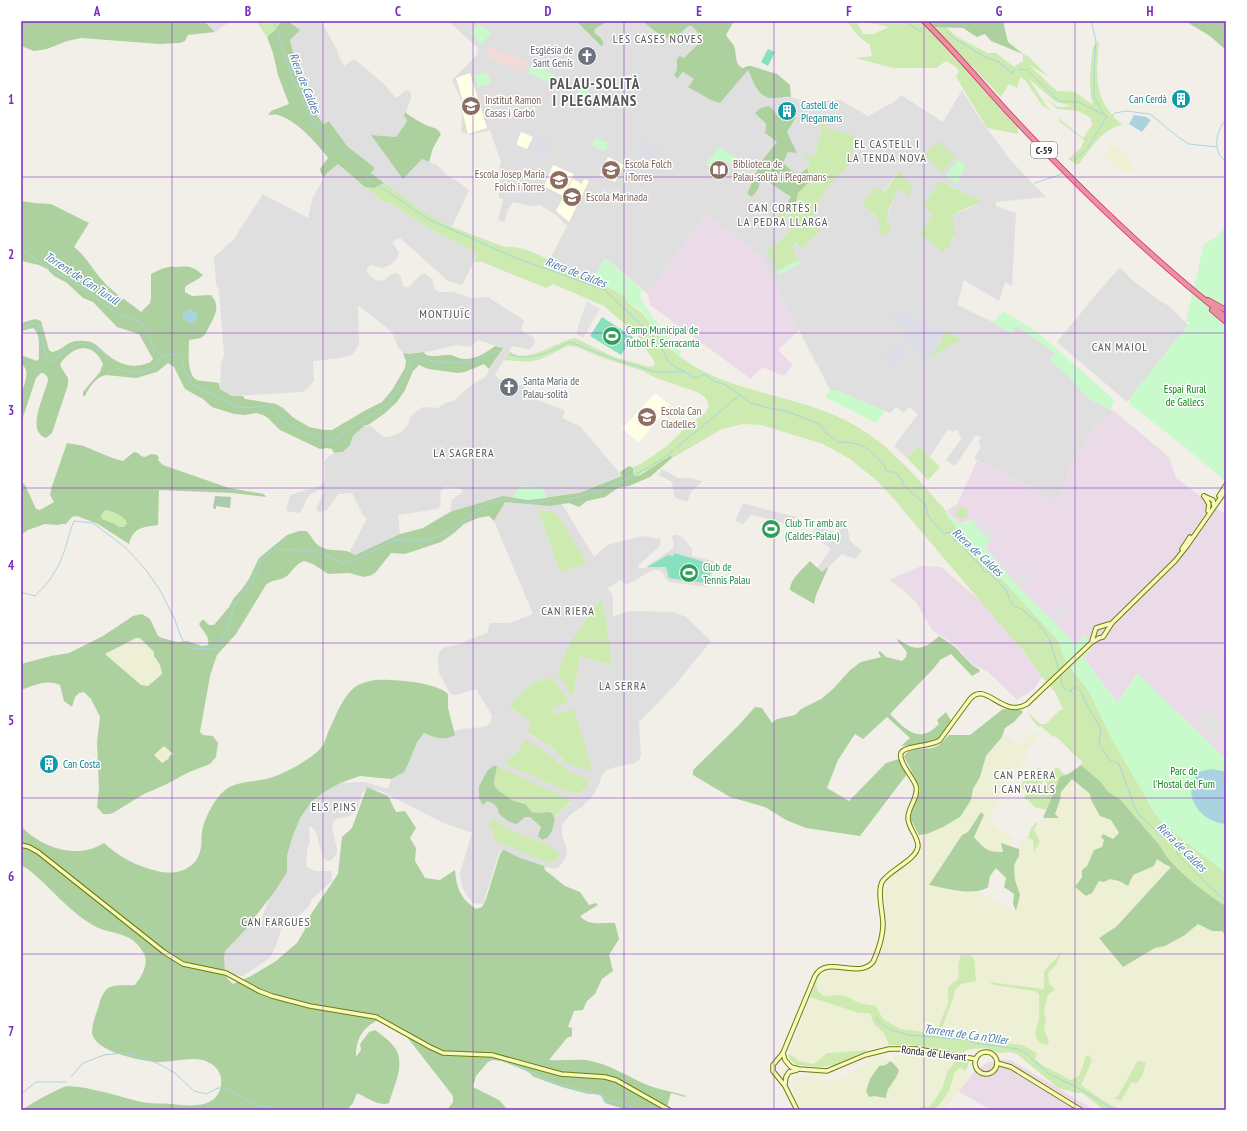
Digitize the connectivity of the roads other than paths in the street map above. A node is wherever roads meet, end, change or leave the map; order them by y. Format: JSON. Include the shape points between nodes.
{"nodes":[{"id":1,"x":924,"y":21,"type":"edge"},
{"id":2,"x":1199,"y":295,"type":"junction"},
{"id":3,"x":1205,"y":300,"type":"junction"},
{"id":4,"x":1226,"y":310,"type":"edge"},
{"id":5,"x":1226,"y":317,"type":"edge"},
{"id":6,"x":1226,"y":322,"type":"edge"},
{"id":7,"x":1225,"y":488,"type":"edge"},
{"id":8,"x":1221,"y":492,"type":"junction"},
{"id":9,"x":1209,"y":500,"type":"junction"},
{"id":10,"x":1214,"y":505,"type":"junction"},
{"id":11,"x":1208,"y":511,"type":"junction"},
{"id":12,"x":1169,"y":568,"type":"junction"},
{"id":13,"x":1112,"y":623,"type":"junction"},
{"id":14,"x":1102,"y":627,"type":"junction"},
{"id":15,"x":1106,"y":632,"type":"junction"},
{"id":16,"x":1095,"y":633,"type":"junction"},
{"id":17,"x":1099,"y":638,"type":"junction"},
{"id":18,"x":1090,"y":643,"type":"junction"},
{"id":19,"x":21,"y":845,"type":"edge"},
{"id":20,"x":783,"y":1053,"type":"junction"},
{"id":21,"x":976,"y":1059,"type":"junction"},
{"id":22,"x":777,"y":1062,"type":"junction"},
{"id":23,"x":997,"y":1063,"type":"junction"},
{"id":24,"x":788,"y":1064,"type":"junction"},
{"id":25,"x":799,"y":1069,"type":"junction"},
{"id":26,"x":788,"y":1073,"type":"junction"},
{"id":27,"x":778,"y":1077,"type":"junction"},
{"id":28,"x":785,"y":1086,"type":"junction"},
{"id":29,"x":669,"y":1110,"type":"edge"},
{"id":30,"x":797,"y":1110,"type":"edge"},
{"id":31,"x":1081,"y":1110,"type":"edge"}],
"edges":[{"from":1,"to":2,"type":"highway","number":"C-59","via":[[1077,185],[1171,273]]},
{"from":2,"to":3,"type":"highway","number":"C-59"},
{"from":2,"to":4,"type":"highway"},
{"from":3,"to":5,"type":"highway","number":"C-59"},
{"from":3,"to":6,"type":"highway"},
{"from":7,"to":8,"type":"main road"},
{"from":7,"to":10,"type":"main road"},
{"from":8,"to":9,"type":"main road"},
{"from":8,"to":10,"type":"main road"},
{"from":9,"to":10,"type":"main road"},
{"from":9,"to":11,"type":"main road"},
{"from":10,"to":11,"type":"main road"},
{"from":10,"to":12,"type":"main road"},
{"from":11,"to":12,"type":"main road"},
{"from":12,"to":13,"type":"main road"},
{"from":13,"to":14,"type":"main road"},
{"from":13,"to":15,"type":"main road"},
{"from":14,"to":15,"type":"main road"},
{"from":14,"to":16,"type":"main road","via":[[1097,628]]},
{"from":15,"to":17,"type":"main road","via":[[1104,637]]},
{"from":16,"to":17,"type":"main road"},
{"from":16,"to":18,"type":"main road"},
{"from":17,"to":18,"type":"main road"},
{"from":18,"to":20,"type":"main road","via":[[1052,681],[1020,707],[1008,707],[983,693],[975,694],[940,740],[933,744],[905,748],[902,752],[901,758],[916,788],[908,823],[918,847],[914,855],[881,884],[883,926],[874,960],[866,968],[828,966],[819,970]]},
{"from":19,"to":29,"type":"main road","via":[[33,849],[164,952],[183,964],[226,972],[272,996],[310,1006],[376,1017],[443,1053],[492,1055],[561,1074],[616,1080]]},
{"from":20,"to":22,"type":"main road"},
{"from":20,"to":24,"type":"main road"},
{"from":21,"to":23,"type":"main road","via":[[982,1053],[989,1052],[996,1057]]},
{"from":21,"to":23,"type":"main road","via":[[978,1070],[984,1074],[992,1073]]},
{"from":21,"to":25,"type":"main road","name":"Ronda de Llevant","via":[[917,1049],[889,1049],[865,1055],[827,1071]]},
{"from":22,"to":24,"type":"main road","via":[[782,1060]]},
{"from":22,"to":27,"type":"main road","via":[[772,1069]]},
{"from":23,"to":31,"type":"main road","via":[[1011,1067]]},
{"from":24,"to":25,"type":"main road"},
{"from":24,"to":26,"type":"main road"},
{"from":25,"to":26,"type":"main road"},
{"from":26,"to":27,"type":"main road"},
{"from":26,"to":28,"type":"main road"},
{"from":27,"to":28,"type":"main road"},
{"from":28,"to":30,"type":"main road"}]}
